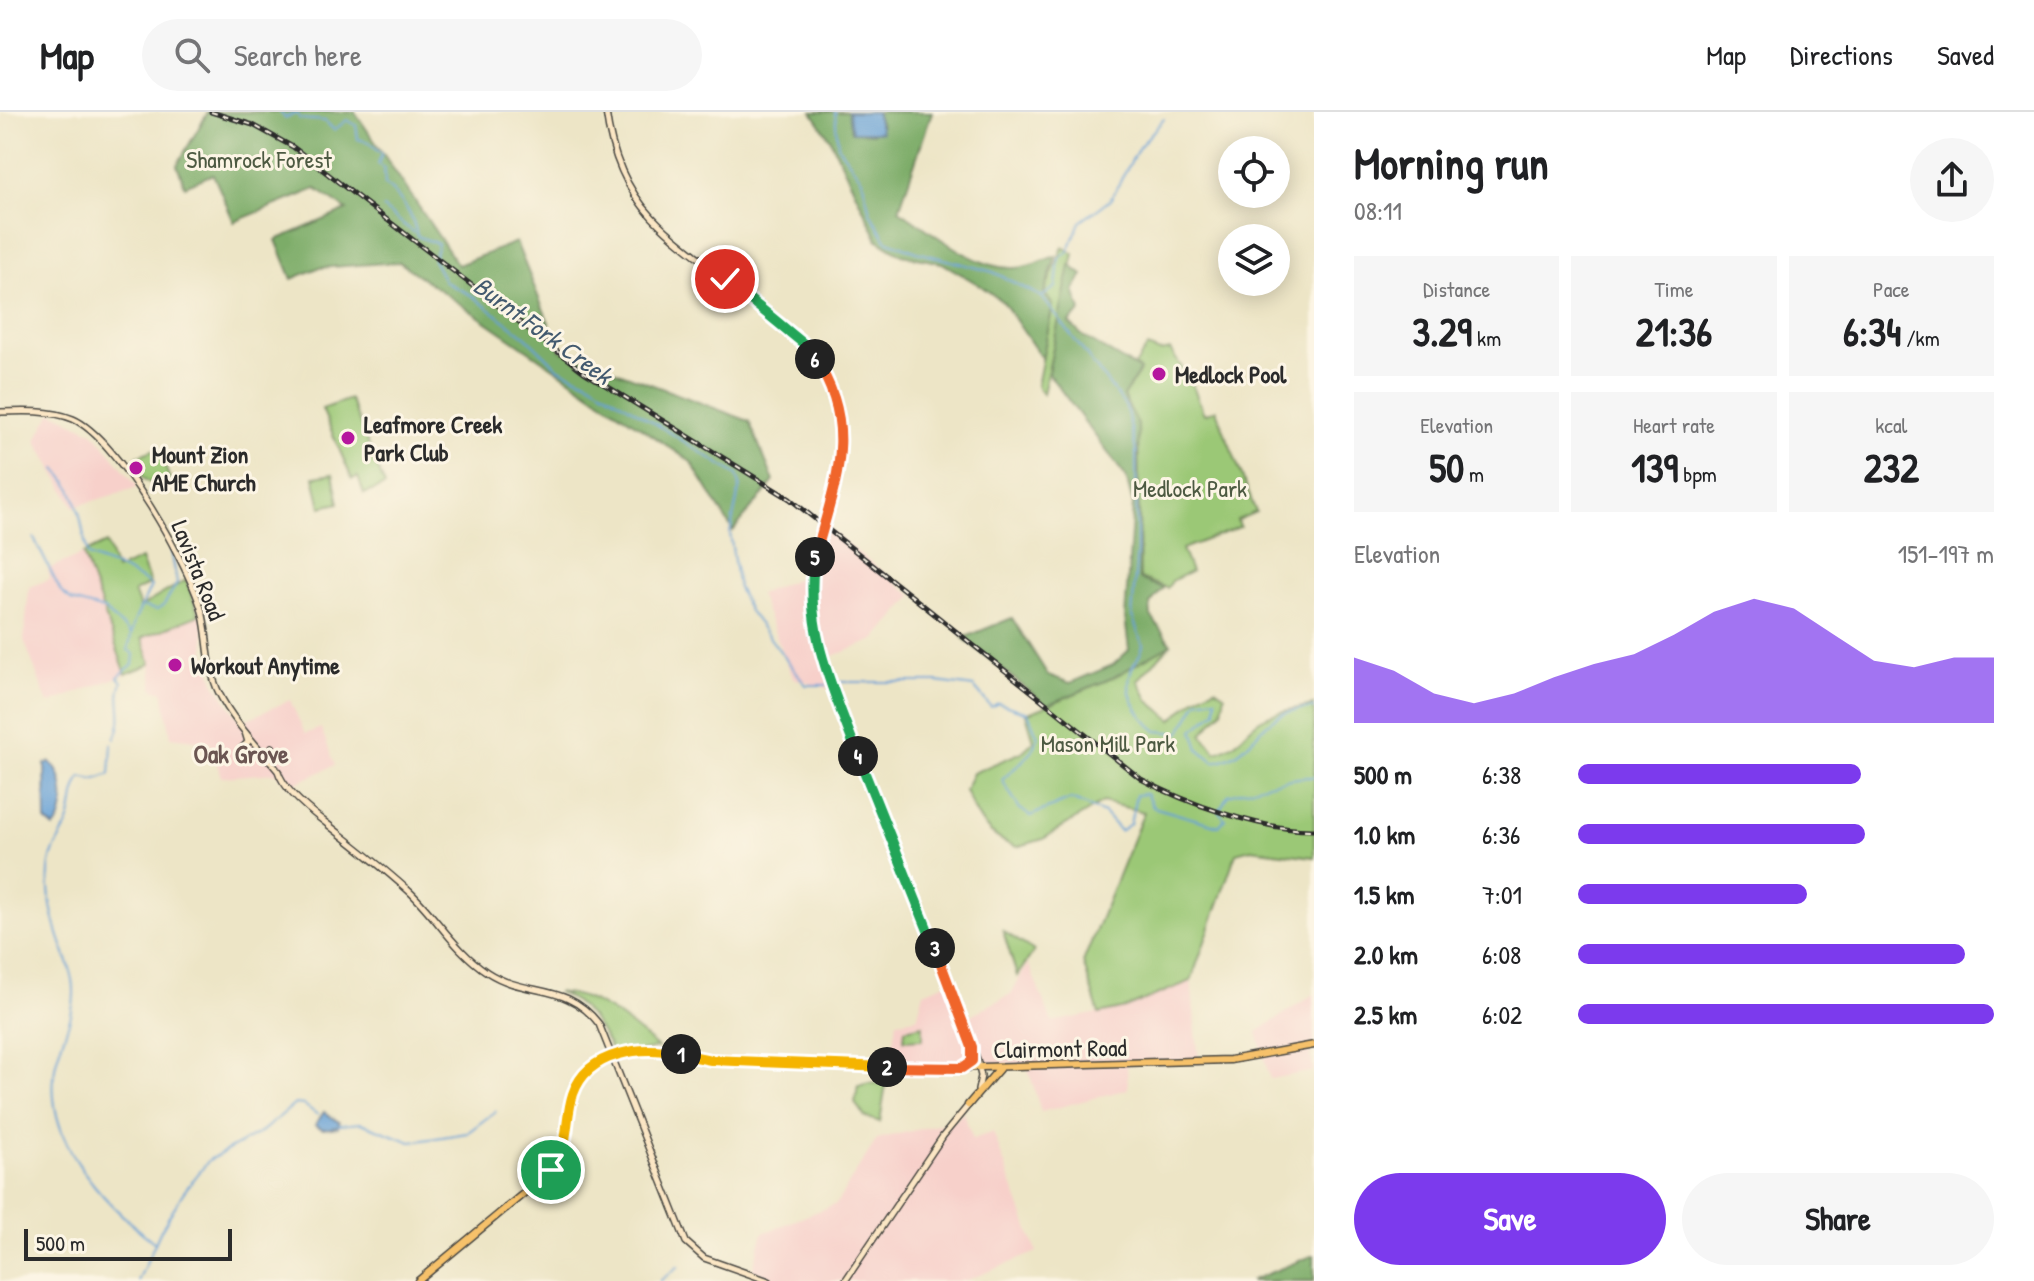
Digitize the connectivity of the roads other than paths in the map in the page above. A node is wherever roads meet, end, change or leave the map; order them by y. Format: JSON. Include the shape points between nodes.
{"nodes":[{"id":1,"x":606,"y":112,"type":"edge"},
{"id":2,"x":0,"y":412,"type":"edge"},
{"id":3,"x":243,"y":725,"type":"junction"},
{"id":4,"x":252,"y":737,"type":"junction"},
{"id":5,"x":272,"y":747,"type":"dead end"},
{"id":6,"x":240,"y":750,"type":"dead end"},
{"id":7,"x":269,"y":759,"type":"junction"},
{"id":8,"x":1314,"y":1045,"type":"edge"},
{"id":9,"x":972,"y":1047,"type":"junction"},
{"id":10,"x":612,"y":1058,"type":"junction"},
{"id":11,"x":980,"y":1067,"type":"junction"},
{"id":12,"x":1001,"y":1067,"type":"junction"},
{"id":13,"x":962,"y":1068,"type":"junction"},
{"id":14,"x":968,"y":1105,"type":"junction"},
{"id":15,"x":418,"y":1281,"type":"edge"},
{"id":16,"x":769,"y":1281,"type":"edge"},
{"id":17,"x":845,"y":1281,"type":"edge"}],
"edges":[{"from":1,"to":9,"type":"main road","bridge":true,"via":[[619,166],[652,218],[795,336],[823,371],[837,404],[842,433],[838,477],[811,588],[814,632]]},
{"from":2,"to":3,"type":"main road","name":"Lavista Road","via":[[73,419],[92,432],[137,488],[178,553],[202,615],[218,691]]},
{"from":3,"to":4,"type":"main road","name":"Lavista Road"},
{"from":3,"to":4,"type":"main road","via":[[254,728]]},
{"from":3,"to":6,"type":"main road","via":[[248,742]]},
{"from":4,"to":7,"type":"main road","name":"Lavista Road"},
{"from":5,"to":7,"type":"main road"},
{"from":7,"to":10,"type":"main road","name":"Lavista Road","via":[[293,791],[411,893],[472,962],[510,982],[581,1003],[599,1024]]},
{"from":8,"to":12,"type":"main road","name":"Clairmont Road","via":[[1230,1060]]},
{"from":9,"to":11,"type":"main road"},
{"from":9,"to":13,"type":"main road","via":[[972,1061]]},
{"from":10,"to":13,"type":"main road","name":"Clairmont Road","via":[[635,1050],[663,1050],[718,1060]]},
{"from":10,"to":15,"type":"main road","via":[[591,1069],[577,1087],[567,1142],[551,1170]]},
{"from":10,"to":16,"type":"main road","name":"Lavista Road","via":[[686,1242],[704,1258]]},
{"from":11,"to":12,"type":"main road","name":"Clairmont Road"},
{"from":11,"to":13,"type":"main road","name":"Clairmont Road"},
{"from":11,"to":14,"type":"main road","via":[[979,1090]]},
{"from":12,"to":14,"type":"main road"},
{"from":14,"to":17,"type":"main road"}]}
